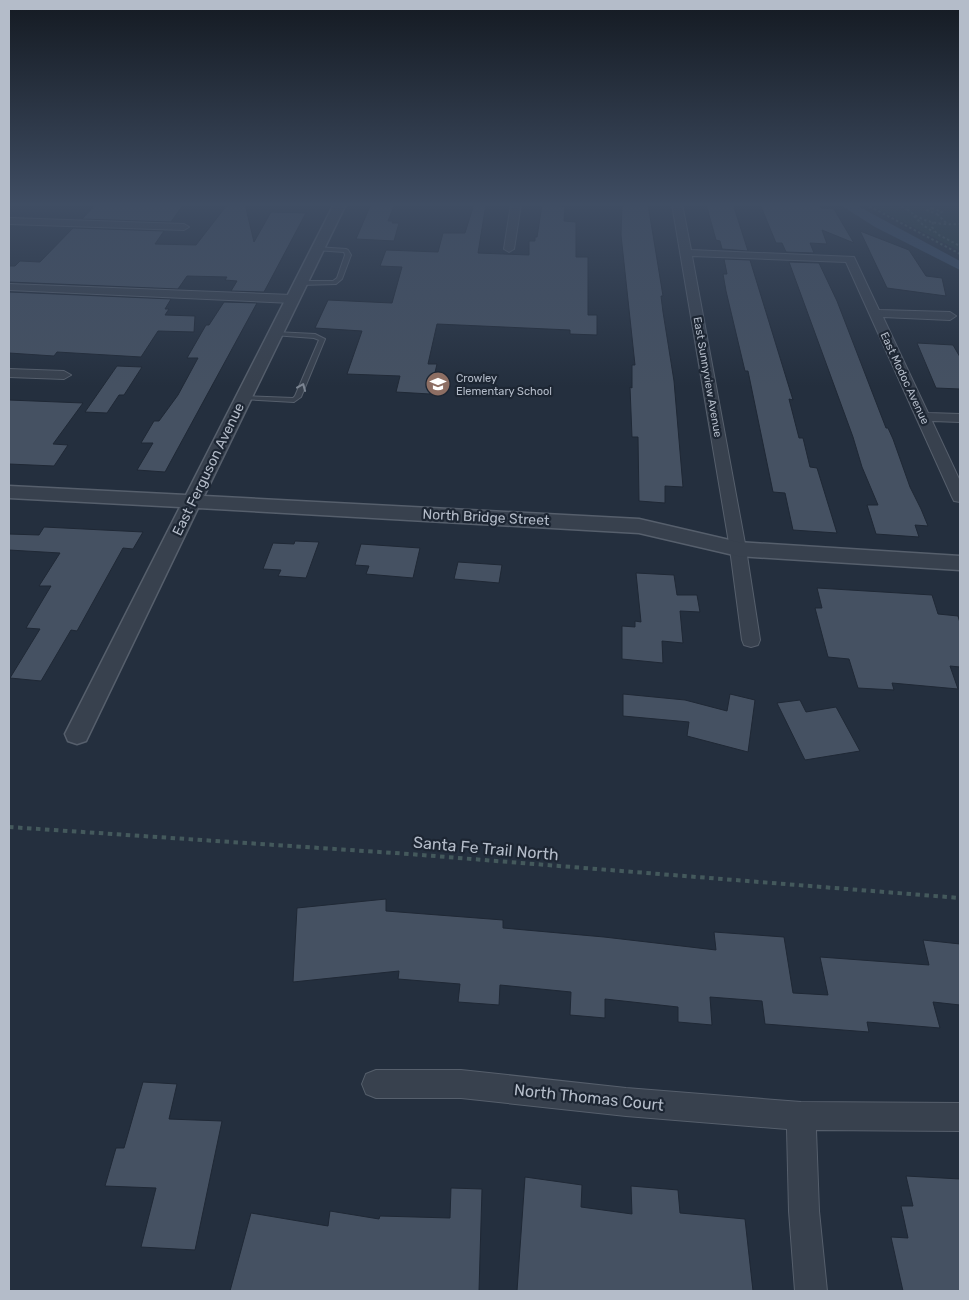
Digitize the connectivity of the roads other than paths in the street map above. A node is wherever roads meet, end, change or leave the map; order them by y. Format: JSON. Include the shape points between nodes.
{"nodes":[{"id":1,"x":309,"y":265,"type":"edge"},
{"id":2,"x":344,"y":265,"type":"edge"},
{"id":3,"x":688,"y":265,"type":"edge"},
{"id":4,"x":853,"y":265,"type":"edge"},
{"id":5,"x":300,"y":283,"type":"junction"},
{"id":6,"x":9,"y":287,"type":"edge"},
{"id":7,"x":292,"y":299,"type":"junction"},
{"id":8,"x":875,"y":313,"type":"junction"},
{"id":9,"x":950,"y":316,"type":"dead end"},
{"id":10,"x":275,"y":334,"type":"junction"},
{"id":11,"x":9,"y":373,"type":"edge"},
{"id":12,"x":64,"y":375,"type":"dead end"},
{"id":13,"x":243,"y":398,"type":"junction"},
{"id":14,"x":923,"y":416,"type":"junction"},
{"id":15,"x":960,"y":418,"type":"edge"},
{"id":16,"x":9,"y":492,"type":"edge"},
{"id":17,"x":960,"y":497,"type":"edge"},
{"id":18,"x":191,"y":501,"type":"junction"},
{"id":19,"x":738,"y":549,"type":"junction"},
{"id":20,"x":960,"y":563,"type":"edge"},
{"id":21,"x":751,"y":640,"type":"dead end"},
{"id":22,"x":77,"y":734,"type":"dead end"},
{"id":23,"x":376,"y":1084,"type":"dead end"},
{"id":24,"x":801,"y":1116,"type":"junction"},
{"id":25,"x":960,"y":1117,"type":"edge"},
{"id":26,"x":811,"y":1291,"type":"edge"}],
"edges":[{"from":1,"to":5,"type":"street","name":"East Ferguson Avenue"},
{"from":2,"to":5,"type":"lane","via":[[334,283]]},
{"from":3,"to":19,"type":"street","name":"East Sunnyview Avenue"},
{"from":4,"to":8,"type":"street","name":"East Modoc Avenue"},
{"from":5,"to":7,"type":"street","name":"East Ferguson Avenue"},
{"from":6,"to":7,"type":"street"},
{"from":7,"to":10,"type":"street","name":"East Ferguson Avenue"},
{"from":8,"to":9,"type":"street"},
{"from":8,"to":14,"type":"street","name":"East Modoc Avenue"},
{"from":10,"to":13,"type":"street","name":"East Ferguson Avenue"},
{"from":13,"to":10,"type":"lane","one_way":true,"via":[[288,400],[298,397],[322,339]]},
{"from":11,"to":12,"type":"street"},
{"from":13,"to":18,"type":"street","name":"East Ferguson Avenue"},
{"from":14,"to":15,"type":"street"},
{"from":14,"to":17,"type":"street","name":"East Modoc Avenue"},
{"from":16,"to":18,"type":"street","name":"North Bridge Street"},
{"from":18,"to":19,"type":"street","name":"North Bridge Street","via":[[639,526]]},
{"from":18,"to":22,"type":"street","name":"East Ferguson Avenue"},
{"from":19,"to":20,"type":"street","name":"North Bridge Street"},
{"from":19,"to":21,"type":"street","name":"East Sunnyview Avenue"},
{"from":23,"to":24,"type":"street","name":"North Thomas Court","via":[[461,1084]]},
{"from":24,"to":25,"type":"street","name":"North Thomas Court"},
{"from":24,"to":26,"type":"street"}]}
